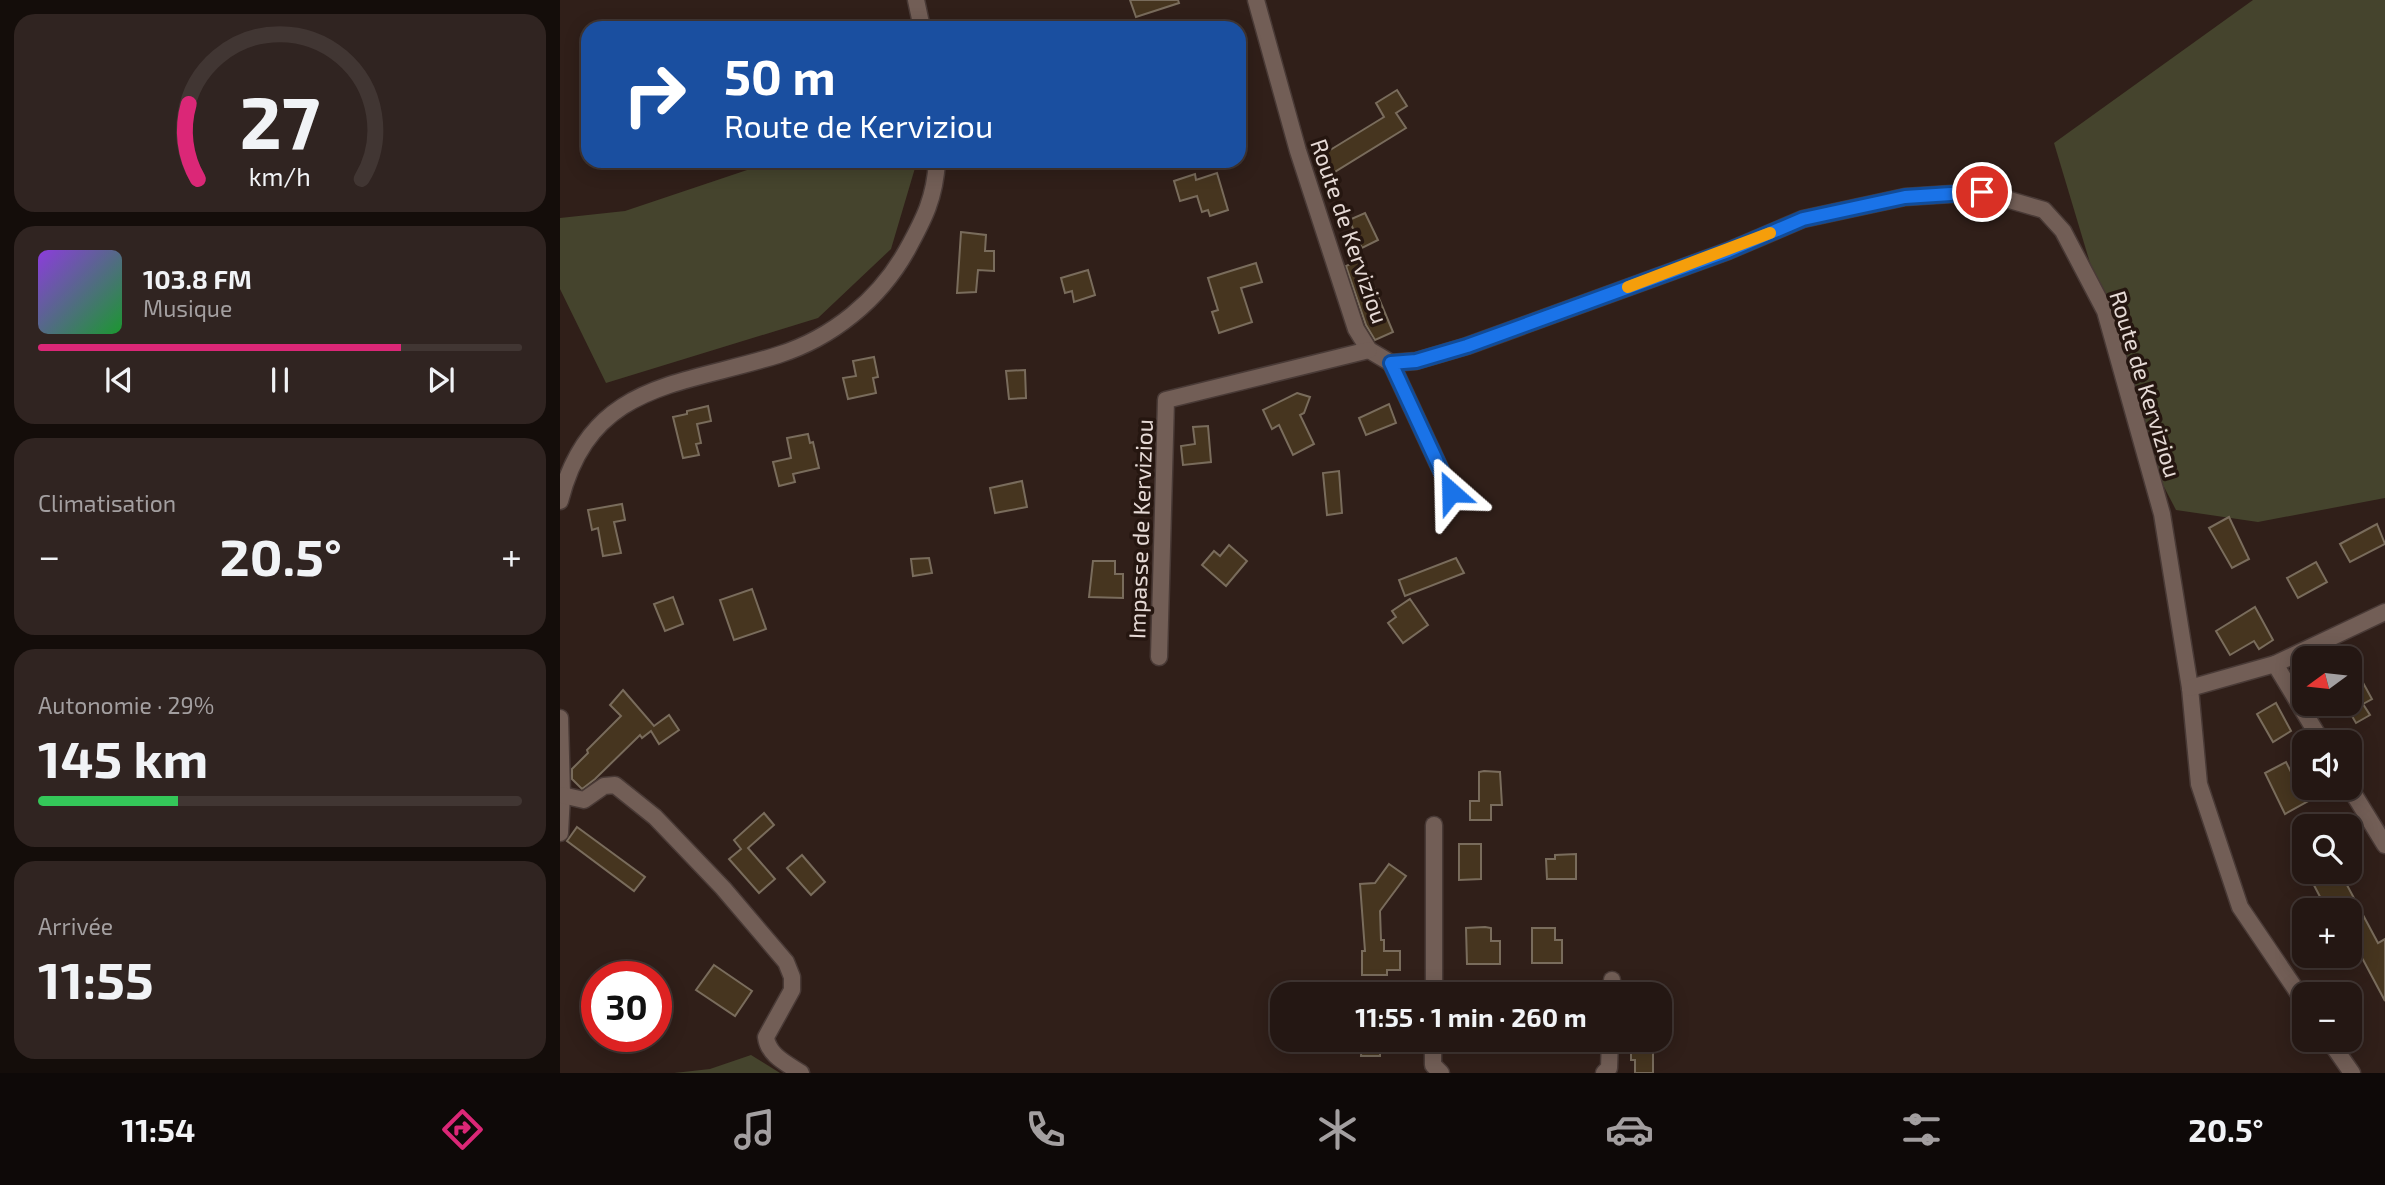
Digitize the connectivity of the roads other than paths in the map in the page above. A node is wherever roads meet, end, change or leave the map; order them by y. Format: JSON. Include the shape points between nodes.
{"nodes":[{"id":1,"x":916,"y":0,"type":"edge"},
{"id":2,"x":1256,"y":0,"type":"edge"},
{"id":3,"x":920,"y":21,"type":"edge"},
{"id":4,"x":936,"y":168,"type":"edge"},
{"id":5,"x":1369,"y":350,"type":"junction"},
{"id":6,"x":1391,"y":363,"type":"junction"},
{"id":7,"x":1451,"y":492,"type":"dead end"},
{"id":8,"x":560,"y":501,"type":"edge"},
{"id":9,"x":2385,"y":612,"type":"edge"},
{"id":10,"x":1159,"y":657,"type":"dead end"},
{"id":11,"x":2275,"y":664,"type":"junction"},
{"id":12,"x":2190,"y":688,"type":"junction"},
{"id":13,"x":560,"y":718,"type":"edge"},
{"id":14,"x":2315,"y":730,"type":"edge"},
{"id":15,"x":562,"y":795,"type":"junction"},
{"id":16,"x":2357,"y":800,"type":"edge"},
{"id":17,"x":1434,"y":825,"type":"dead end"},
{"id":18,"x":560,"y":833,"type":"edge"},
{"id":19,"x":2385,"y":845,"type":"edge"},
{"id":20,"x":1434,"y":982,"type":"edge"},
{"id":21,"x":2292,"y":984,"type":"edge"},
{"id":22,"x":1433,"y":1052,"type":"edge"},
{"id":23,"x":1610,"y":1052,"type":"edge"},
{"id":24,"x":2337,"y":1052,"type":"edge"},
{"id":25,"x":801,"y":1073,"type":"edge"},
{"id":26,"x":1441,"y":1073,"type":"edge"},
{"id":27,"x":1604,"y":1073,"type":"edge"},
{"id":28,"x":2352,"y":1073,"type":"edge"}],
"edges":[{"from":1,"to":3,"type":"street"},
{"from":2,"to":5,"type":"street","name":"Route de Kerviziou","via":[[1298,151],[1356,329]]},
{"from":4,"to":8,"type":"street","via":[[927,213],[899,264],[880,290],[842,324],[780,354],[662,386],[624,405],[588,436],[572,464]]},
{"from":5,"to":6,"type":"street","name":"Route de Kerviziou"},
{"from":5,"to":10,"type":"street","name":"Impasse de Kerviziou","via":[[1166,400]]},
{"from":6,"to":7,"type":"street"},
{"from":6,"to":12,"type":"street","name":"Route de Kerviziou","via":[[1416,361],[1467,346],[1803,219],[1905,197],[1982,192],[2044,210],[2063,230],[2105,311],[2162,514]]},
{"from":9,"to":11,"type":"street"},
{"from":11,"to":12,"type":"street"},
{"from":11,"to":14,"type":"street"},
{"from":12,"to":21,"type":"street","name":"Route de Kerviziou","via":[[2199,784],[2240,907]]},
{"from":13,"to":15,"type":"street"},
{"from":15,"to":18,"type":"street"},
{"from":15,"to":25,"type":"street","via":[[584,800],[604,786],[615,785],[655,817],[723,887],[790,970],[792,990],[766,1037],[772,1053]]},
{"from":16,"to":19,"type":"street"},
{"from":17,"to":20,"type":"street"},
{"from":22,"to":26,"type":"street","via":[[1433,1065]]},
{"from":23,"to":27,"type":"street","via":[[1609,1068]]},
{"from":24,"to":28,"type":"street"}]}
